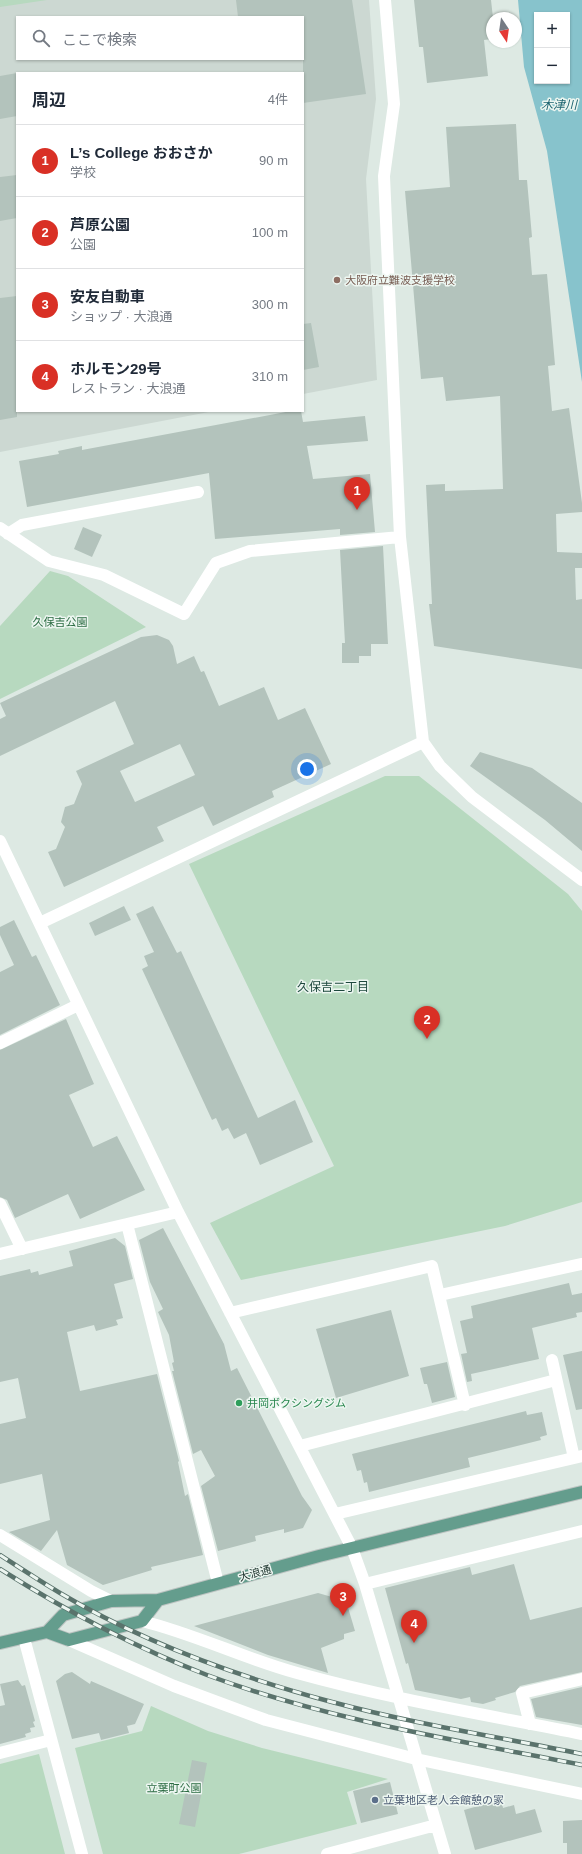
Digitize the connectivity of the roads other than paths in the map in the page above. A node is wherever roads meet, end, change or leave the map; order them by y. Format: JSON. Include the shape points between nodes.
{"nodes":[{"id":1,"x":385,"y":0,"type":"edge"},
{"id":2,"x":198,"y":492,"type":"dead end"},
{"id":3,"x":4,"y":531,"type":"edge"},
{"id":4,"x":400,"y":537,"type":"junction"},
{"id":5,"x":423,"y":742,"type":"junction"},
{"id":6,"x":0,"y":841,"type":"edge"},
{"id":7,"x":582,"y":880,"type":"edge"},
{"id":8,"x":40,"y":923,"type":"junction"},
{"id":9,"x":78,"y":1005,"type":"junction"},
{"id":10,"x":0,"y":1042,"type":"edge"},
{"id":11,"x":0,"y":1204,"type":"edge"},
{"id":12,"x":178,"y":1212,"type":"junction"},
{"id":13,"x":127,"y":1224,"type":"junction"},
{"id":14,"x":22,"y":1248,"type":"junction"},
{"id":15,"x":0,"y":1254,"type":"edge"},
{"id":16,"x":581,"y":1264,"type":"edge"},
{"id":17,"x":440,"y":1295,"type":"junction"},
{"id":18,"x":230,"y":1313,"type":"junction"},
{"id":19,"x":552,"y":1360,"type":"dead end"},
{"id":20,"x":556,"y":1380,"type":"junction"},
{"id":21,"x":465,"y":1405,"type":"junction"},
{"id":22,"x":300,"y":1446,"type":"junction"},
{"id":23,"x":578,"y":1457,"type":"edge"},
{"id":24,"x":582,"y":1492,"type":"edge"},
{"id":25,"x":334,"y":1514,"type":"junction"},
{"id":26,"x":582,"y":1531,"type":"edge"},
{"id":27,"x":0,"y":1536,"type":"edge"},
{"id":28,"x":352,"y":1548,"type":"junction"},
{"id":29,"x":218,"y":1583,"type":"junction"},
{"id":30,"x":365,"y":1584,"type":"junction"},
{"id":31,"x":158,"y":1600,"type":"junction"},
{"id":32,"x":111,"y":1601,"type":"junction"},
{"id":33,"x":142,"y":1621,"type":"junction"},
{"id":34,"x":48,"y":1632,"type":"junction"},
{"id":35,"x":24,"y":1638,"type":"junction"},
{"id":36,"x":69,"y":1640,"type":"junction"},
{"id":37,"x":0,"y":1643,"type":"edge"},
{"id":38,"x":582,"y":1679,"type":"edge"},
{"id":39,"x":398,"y":1697,"type":"junction"},
{"id":40,"x":530,"y":1724,"type":"junction"},
{"id":41,"x":582,"y":1734,"type":"edge"},
{"id":42,"x":51,"y":1740,"type":"junction"},
{"id":43,"x":0,"y":1753,"type":"edge"},
{"id":44,"x":416,"y":1759,"type":"junction"},
{"id":45,"x":582,"y":1794,"type":"edge"},
{"id":46,"x":436,"y":1825,"type":"junction"},
{"id":47,"x":82,"y":1854,"type":"edge"},
{"id":48,"x":327,"y":1854,"type":"edge"},
{"id":49,"x":444,"y":1854,"type":"edge"}],
"edges":[{"from":1,"to":4,"type":"street","via":[[394,104],[384,176]]},
{"from":2,"to":3,"type":"street","via":[[22,525]]},
{"from":3,"to":4,"type":"street","via":[[49,561],[104,575],[184,614],[216,563],[250,551]]},
{"from":4,"to":5,"type":"street"},
{"from":5,"to":7,"type":"street","via":[[440,766],[472,797]]},
{"from":5,"to":8,"type":"street"},
{"from":6,"to":8,"type":"street"},
{"from":8,"to":9,"type":"street"},
{"from":9,"to":10,"type":"street"},
{"from":9,"to":12,"type":"street"},
{"from":11,"to":14,"type":"street"},
{"from":12,"to":13,"type":"street"},
{"from":12,"to":18,"type":"street"},
{"from":13,"to":14,"type":"street"},
{"from":13,"to":29,"type":"street"},
{"from":14,"to":15,"type":"street"},
{"from":16,"to":17,"type":"street"},
{"from":17,"to":18,"type":"street","via":[[432,1266]]},
{"from":17,"to":21,"type":"street"},
{"from":18,"to":22,"type":"street"},
{"from":19,"to":20,"type":"street"},
{"from":20,"to":21,"type":"street"},
{"from":20,"to":23,"type":"street"},
{"from":21,"to":22,"type":"street"},
{"from":22,"to":25,"type":"street"},
{"from":23,"to":25,"type":"street"},
{"from":24,"to":28,"type":"main road","name":"大浪通"},
{"from":25,"to":28,"type":"street"},
{"from":26,"to":30,"type":"street"},
{"from":27,"to":32,"type":"street"},
{"from":28,"to":29,"type":"main road","name":"大浪通"},
{"from":28,"to":30,"type":"street"},
{"from":29,"to":31,"type":"main road","name":"大浪通"},
{"from":30,"to":39,"type":"street"},
{"from":31,"to":32,"type":"main road","name":"大浪通"},
{"from":31,"to":33,"type":"main road"},
{"from":32,"to":34,"type":"main road","name":"大浪通","via":[[63,1615]]},
{"from":33,"to":36,"type":"main road"},
{"from":33,"to":39,"type":"street","via":[[168,1627],[296,1673]]},
{"from":34,"to":35,"type":"main road"},
{"from":34,"to":36,"type":"main road"},
{"from":35,"to":37,"type":"main road"},
{"from":35,"to":42,"type":"street"},
{"from":36,"to":44,"type":"street","via":[[174,1686],[266,1720]]},
{"from":38,"to":40,"type":"street","via":[[522,1693]]},
{"from":39,"to":40,"type":"street"},
{"from":39,"to":44,"type":"street"},
{"from":40,"to":41,"type":"street"},
{"from":42,"to":43,"type":"street"},
{"from":42,"to":47,"type":"street"},
{"from":44,"to":45,"type":"street"},
{"from":44,"to":46,"type":"street"},
{"from":46,"to":48,"type":"street"},
{"from":46,"to":49,"type":"street"}]}
